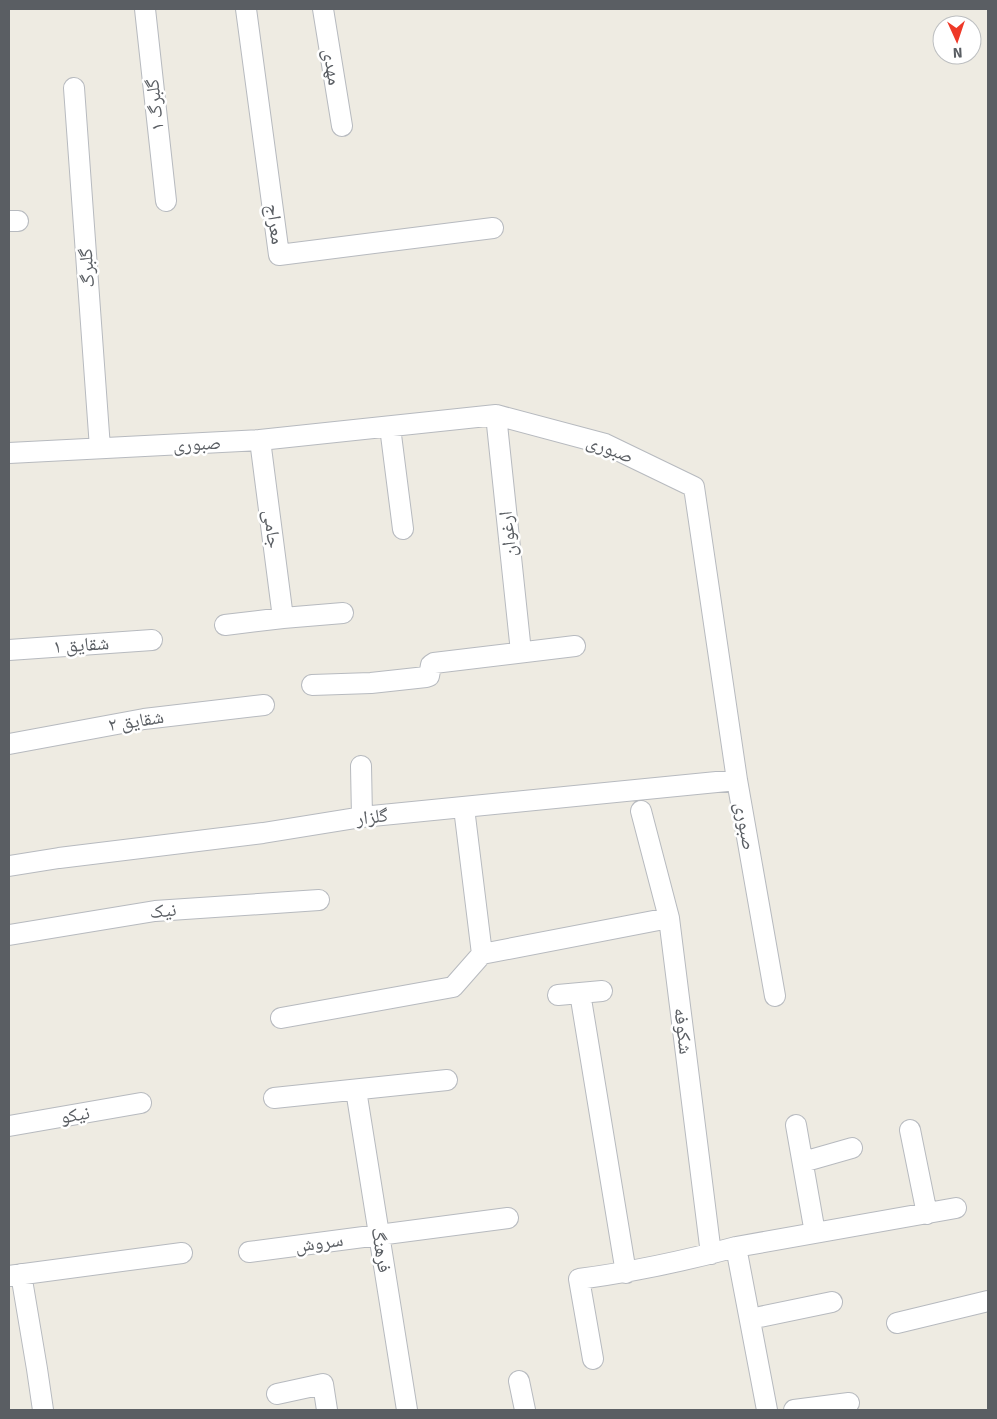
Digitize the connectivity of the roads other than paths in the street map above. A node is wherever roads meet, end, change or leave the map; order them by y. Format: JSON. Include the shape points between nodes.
{"nodes":[{"id":1,"x":145,"y":9,"type":"edge"},
{"id":2,"x":246,"y":9,"type":"edge"},
{"id":3,"x":323,"y":9,"type":"edge"},
{"id":4,"x":74,"y":88,"type":"dead end"},
{"id":5,"x":342,"y":126,"type":"dead end"},
{"id":6,"x":166,"y":201,"type":"dead end"},
{"id":7,"x":493,"y":228,"type":"dead end"},
{"id":8,"x":496,"y":415,"type":"junction"},
{"id":9,"x":390,"y":427,"type":"junction"},
{"id":10,"x":260,"y":440,"type":"junction"},
{"id":11,"x":100,"y":448,"type":"junction"},
{"id":12,"x":9,"y":453,"type":"edge"},
{"id":13,"x":403,"y":529,"type":"dead end"},
{"id":14,"x":343,"y":613,"type":"dead end"},
{"id":15,"x":283,"y":618,"type":"junction"},
{"id":16,"x":225,"y":625,"type":"dead end"},
{"id":17,"x":152,"y":640,"type":"dead end"},
{"id":18,"x":575,"y":646,"type":"dead end"},
{"id":19,"x":9,"y":650,"type":"edge"},
{"id":20,"x":521,"y":652,"type":"junction"},
{"id":21,"x":312,"y":685,"type":"dead end"},
{"id":22,"x":264,"y":705,"type":"dead end"},
{"id":23,"x":9,"y":744,"type":"edge"},
{"id":24,"x":361,"y":766,"type":"dead end"},
{"id":25,"x":737,"y":780,"type":"junction"},
{"id":26,"x":464,"y":808,"type":"junction"},
{"id":27,"x":641,"y":811,"type":"dead end"},
{"id":28,"x":362,"y":817,"type":"junction"},
{"id":29,"x":9,"y":866,"type":"edge"},
{"id":30,"x":319,"y":900,"type":"dead end"},
{"id":31,"x":669,"y":918,"type":"junction"},
{"id":32,"x":9,"y":934,"type":"edge"},
{"id":33,"x":482,"y":954,"type":"junction"},
{"id":34,"x":602,"y":991,"type":"dead end"},
{"id":35,"x":580,"y":993,"type":"junction"},
{"id":36,"x":558,"y":994,"type":"dead end"},
{"id":37,"x":775,"y":996,"type":"dead end"},
{"id":38,"x":281,"y":1018,"type":"dead end"},
{"id":39,"x":447,"y":1080,"type":"dead end"},
{"id":40,"x":356,"y":1090,"type":"junction"},
{"id":41,"x":274,"y":1098,"type":"dead end"},
{"id":42,"x":141,"y":1103,"type":"dead end"},
{"id":43,"x":796,"y":1125,"type":"dead end"},
{"id":44,"x":9,"y":1126,"type":"edge"},
{"id":45,"x":910,"y":1130,"type":"dead end"},
{"id":46,"x":852,"y":1148,"type":"dead end"},
{"id":47,"x":803,"y":1162,"type":"junction"},
{"id":48,"x":956,"y":1208,"type":"dead end"},
{"id":49,"x":927,"y":1214,"type":"junction"},
{"id":50,"x":508,"y":1218,"type":"dead end"},
{"id":51,"x":379,"y":1234,"type":"junction"},
{"id":52,"x":815,"y":1234,"type":"junction"},
{"id":53,"x":736,"y":1248,"type":"junction"},
{"id":54,"x":249,"y":1252,"type":"dead end"},
{"id":55,"x":182,"y":1254,"type":"dead end"},
{"id":56,"x":711,"y":1254,"type":"junction"},
{"id":57,"x":626,"y":1272,"type":"junction"},
{"id":58,"x":15,"y":1275,"type":"edge"},
{"id":59,"x":988,"y":1301,"type":"edge"},
{"id":60,"x":832,"y":1302,"type":"dead end"},
{"id":61,"x":750,"y":1320,"type":"junction"},
{"id":62,"x":897,"y":1323,"type":"dead end"},
{"id":63,"x":593,"y":1359,"type":"dead end"},
{"id":64,"x":519,"y":1380,"type":"dead end"},
{"id":65,"x":277,"y":1394,"type":"dead end"},
{"id":66,"x":849,"y":1403,"type":"dead end"},
{"id":67,"x":43,"y":1410,"type":"edge"},
{"id":68,"x":327,"y":1410,"type":"edge"},
{"id":69,"x":406,"y":1410,"type":"edge"},
{"id":70,"x":525,"y":1410,"type":"edge"},
{"id":71,"x":768,"y":1410,"type":"edge"},
{"id":72,"x":794,"y":1410,"type":"edge"}],
"edges":[{"from":1,"to":6,"type":"street","name":"گلبرگ ۱"},
{"from":2,"to":7,"type":"street","name":"معراج","via":[[279,255]]},
{"from":3,"to":5,"type":"street","name":"مهدی"},
{"from":4,"to":11,"type":"street","name":"گلبرگ"},
{"from":8,"to":9,"type":"street","name":"صبوری"},
{"from":8,"to":20,"type":"street","name":"ارغوان"},
{"from":8,"to":25,"type":"street","name":"صبوری","via":[[605,444],[694,487]]},
{"from":9,"to":10,"type":"street","name":"صبوری"},
{"from":9,"to":13,"type":"street"},
{"from":10,"to":11,"type":"street","name":"صبوری"},
{"from":10,"to":15,"type":"street","name":"جامی"},
{"from":11,"to":12,"type":"street","name":"صبوری"},
{"from":14,"to":15,"type":"street"},
{"from":15,"to":16,"type":"street"},
{"from":17,"to":19,"type":"street","name":"شقایق ۱"},
{"from":18,"to":20,"type":"street"},
{"from":20,"to":21,"type":"street","via":[[434,663],[426,677]]},
{"from":22,"to":23,"type":"street","name":"شقایق ۲","via":[[144,719]]},
{"from":24,"to":28,"type":"street"},
{"from":25,"to":26,"type":"street","name":"گلزار"},
{"from":25,"to":37,"type":"street","name":"صبوری"},
{"from":26,"to":28,"type":"street","name":"گلزار"},
{"from":26,"to":33,"type":"street"},
{"from":27,"to":31,"type":"street","name":"شکوفه"},
{"from":28,"to":29,"type":"street","name":"گلزار"},
{"from":30,"to":32,"type":"street","name":"نیک","via":[[155,911]]},
{"from":31,"to":33,"type":"street"},
{"from":31,"to":56,"type":"street","name":"شکوفه"},
{"from":33,"to":38,"type":"street","via":[[453,987]]},
{"from":34,"to":35,"type":"street"},
{"from":35,"to":36,"type":"street"},
{"from":35,"to":57,"type":"street"},
{"from":39,"to":40,"type":"street"},
{"from":40,"to":41,"type":"street"},
{"from":40,"to":51,"type":"street","name":"فرهنگ"},
{"from":42,"to":44,"type":"street","name":"نیکو"},
{"from":43,"to":47,"type":"street"},
{"from":45,"to":49,"type":"street"},
{"from":46,"to":47,"type":"street"},
{"from":47,"to":52,"type":"street"},
{"from":48,"to":49,"type":"street"},
{"from":49,"to":52,"type":"street"},
{"from":50,"to":51,"type":"street","name":"سروش"},
{"from":51,"to":54,"type":"street","name":"سروش"},
{"from":51,"to":69,"type":"street","name":"فرهنگ"},
{"from":52,"to":53,"type":"street"},
{"from":53,"to":56,"type":"street"},
{"from":53,"to":61,"type":"street"},
{"from":55,"to":58,"type":"street"},
{"from":56,"to":57,"type":"street"},
{"from":57,"to":63,"type":"street","via":[[579,1279]]},
{"from":58,"to":67,"type":"street"},
{"from":59,"to":62,"type":"street"},
{"from":60,"to":61,"type":"street"},
{"from":61,"to":71,"type":"street"},
{"from":64,"to":70,"type":"street"},
{"from":65,"to":68,"type":"street","via":[[323,1384]]},
{"from":66,"to":72,"type":"street"}]}
